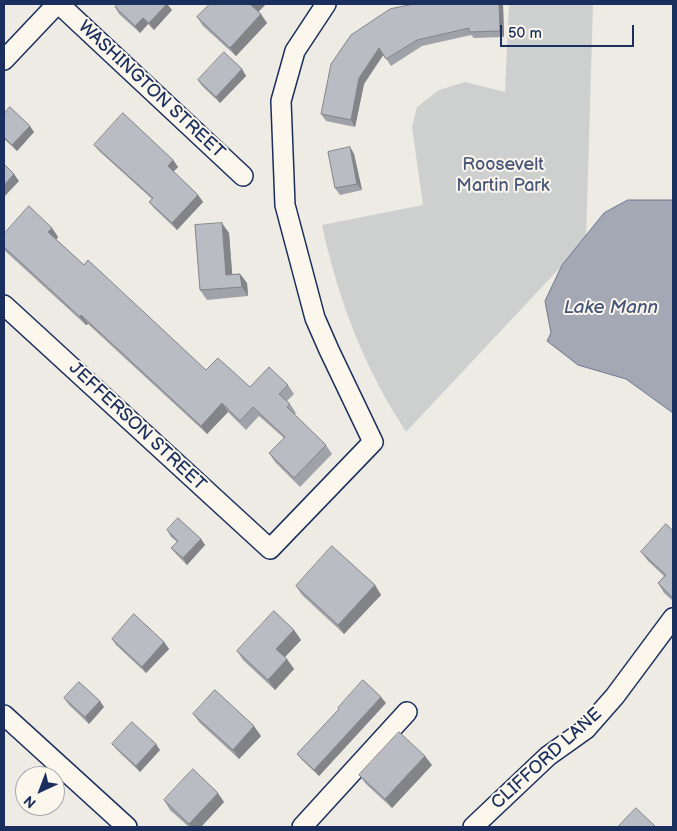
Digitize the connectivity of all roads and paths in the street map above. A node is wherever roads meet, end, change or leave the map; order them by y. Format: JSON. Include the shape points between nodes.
{"nodes":[{"id":1,"x":58,"y":4,"type":"edge"},
{"id":2,"x":326,"y":4,"type":"edge"},
{"id":3,"x":4,"y":60,"type":"edge"},
{"id":4,"x":243,"y":176,"type":"dead end"},
{"id":5,"x":4,"y":305,"type":"edge"},
{"id":6,"x":673,"y":618,"type":"edge"},
{"id":7,"x":408,"y":712,"type":"dead end"},
{"id":8,"x":4,"y":715,"type":"edge"},
{"id":9,"x":127,"y":827,"type":"edge"},
{"id":10,"x":302,"y":827,"type":"edge"},
{"id":11,"x":473,"y":827,"type":"edge"}],
"edges":[{"from":1,"to":3,"type":"street"},
{"from":1,"to":4,"type":"street","name":"WASHINGTON STREET"},
{"from":2,"to":5,"type":"street","name":"JEFFERSON STREET","via":[[295,51],[281,101],[285,205],[315,318],[373,442],[270,549]]},
{"from":6,"to":11,"type":"street","name":"CLIFFORD LANE","via":[[586,729],[548,756]]},
{"from":7,"to":10,"type":"street"},
{"from":8,"to":9,"type":"street"}]}
